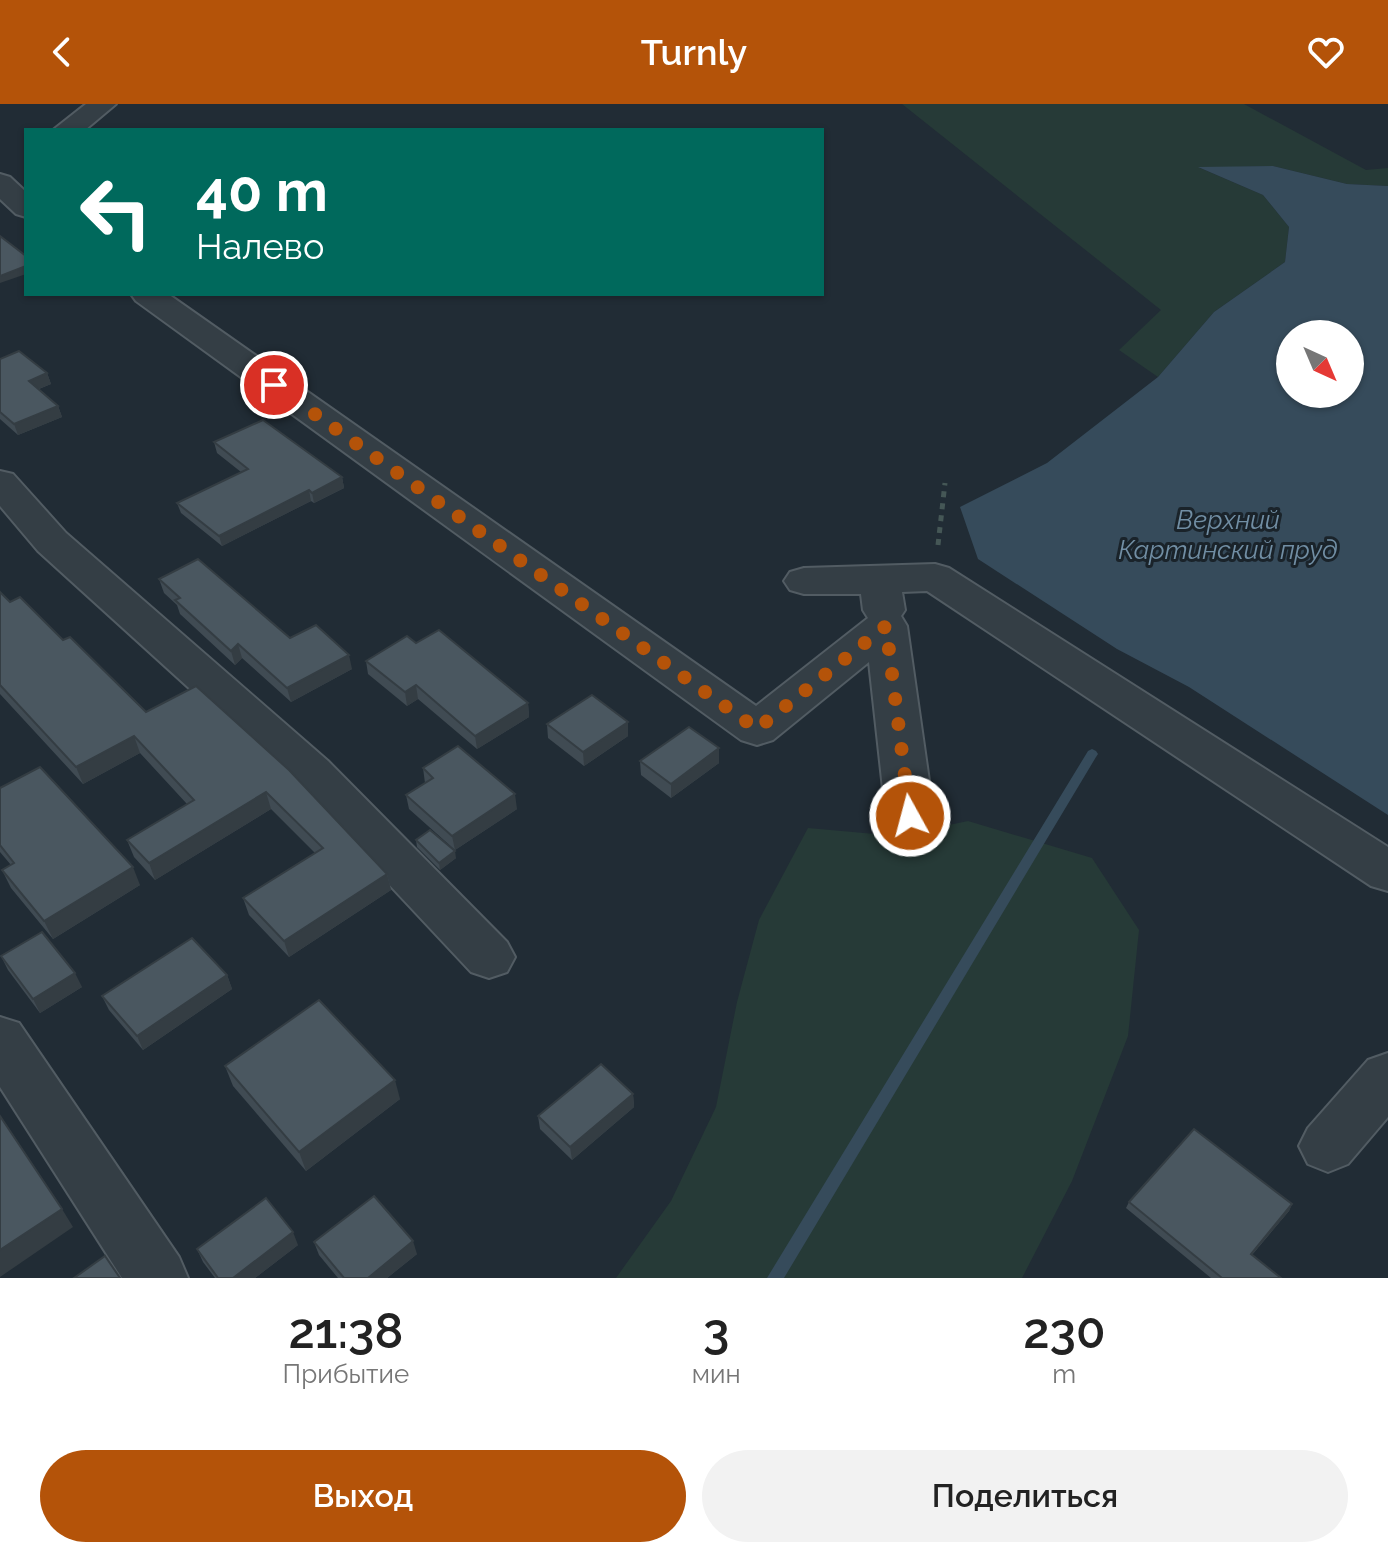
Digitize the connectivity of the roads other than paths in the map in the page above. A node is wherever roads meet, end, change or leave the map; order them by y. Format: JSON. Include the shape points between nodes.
{"nodes":[{"id":1,"x":103,"y":104,"type":"edge"},
{"id":2,"x":70,"y":128,"type":"edge"},
{"id":3,"x":4,"y":173,"type":"edge"},
{"id":4,"x":24,"y":205,"type":"edge"},
{"id":5,"x":24,"y":209,"type":"edge"},
{"id":6,"x":0,"y":221,"type":"edge"},
{"id":7,"x":150,"y":296,"type":"edge"},
{"id":8,"x":0,"y":482,"type":"edge"},
{"id":9,"x":804,"y":581,"type":"dead end"},
{"id":10,"x":880,"y":581,"type":"junction"},
{"id":11,"x":886,"y":626,"type":"junction"},
{"id":12,"x":910,"y":816,"type":"dead end"},
{"id":13,"x":1388,"y":872,"type":"edge"},
{"id":14,"x":489,"y":957,"type":"dead end"},
{"id":15,"x":0,"y":1040,"type":"edge"},
{"id":16,"x":1388,"y":1077,"type":"edge"},
{"id":17,"x":1328,"y":1146,"type":"dead end"},
{"id":18,"x":157,"y":1278,"type":"edge"}],
"edges":[{"from":1,"to":2,"type":"street"},
{"from":3,"to":4,"type":"street"},
{"from":5,"to":6,"type":"street"},
{"from":7,"to":11,"type":"street","via":[[757,729]]},
{"from":8,"to":14,"type":"street","via":[[52,542],[312,773]]},
{"from":9,"to":10,"type":"street"},
{"from":10,"to":11,"type":"street"},
{"from":10,"to":13,"type":"street","via":[[935,577]]},
{"from":11,"to":12,"type":"street"},
{"from":15,"to":18,"type":"street"},
{"from":16,"to":17,"type":"street"}]}
